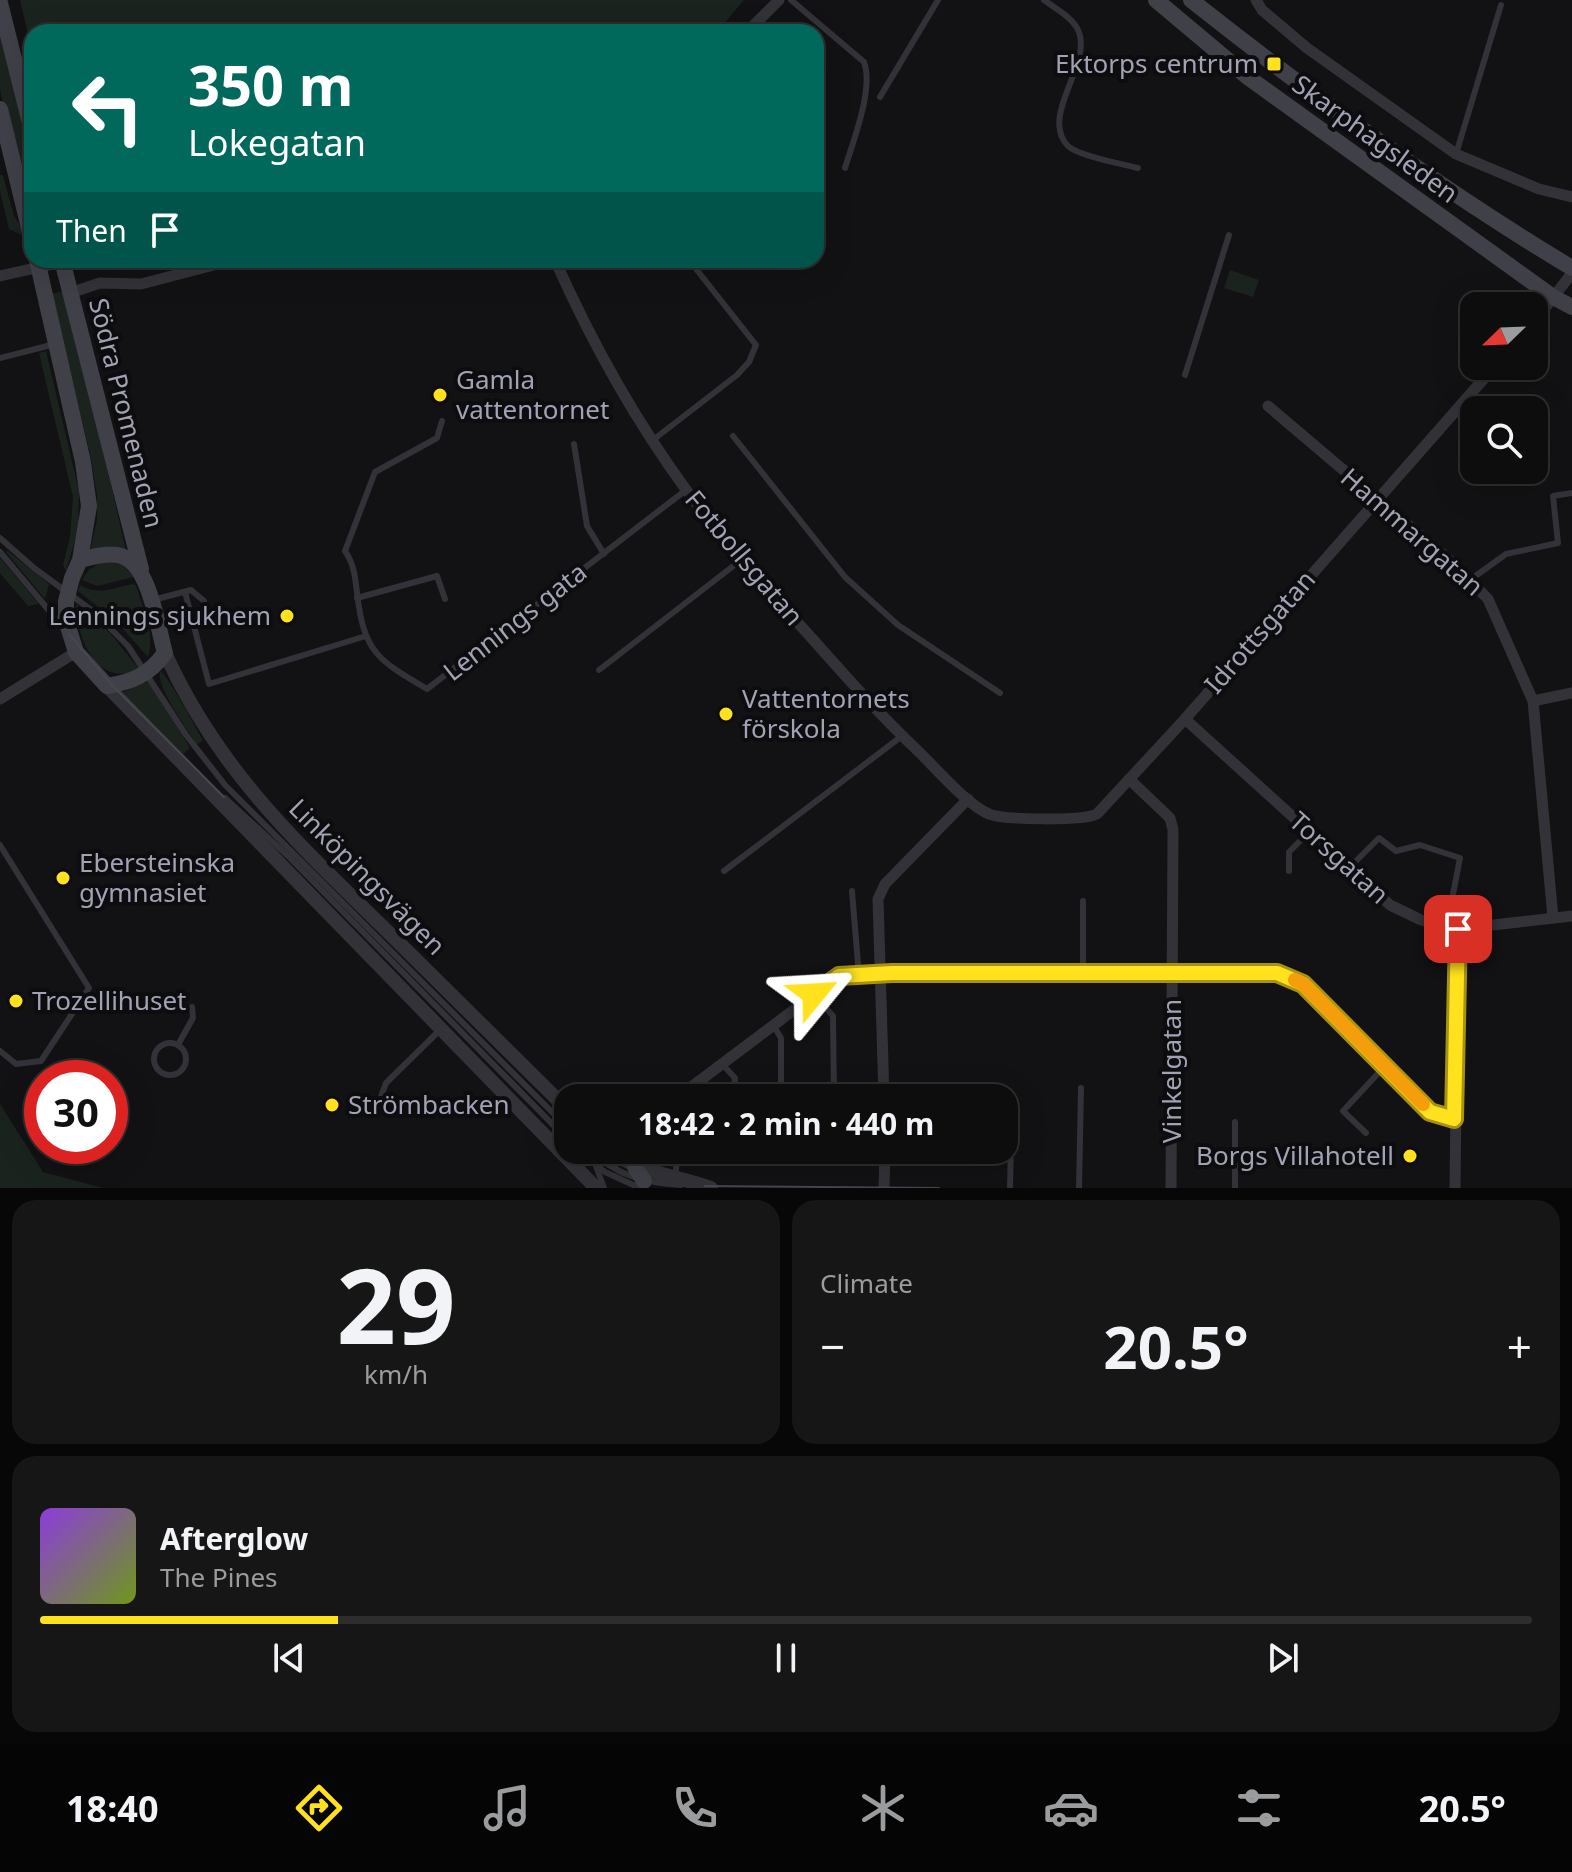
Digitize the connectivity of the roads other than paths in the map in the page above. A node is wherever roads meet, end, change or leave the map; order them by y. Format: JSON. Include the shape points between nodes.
{"nodes":[{"id":1,"x":779,"y":0,"type":"edge"},
{"id":2,"x":791,"y":0,"type":"edge"},
{"id":3,"x":938,"y":0,"type":"edge"},
{"id":4,"x":1044,"y":0,"type":"edge"},
{"id":5,"x":1156,"y":0,"type":"edge"},
{"id":6,"x":1191,"y":0,"type":"edge"},
{"id":7,"x":1256,"y":0,"type":"edge"},
{"id":8,"x":0,"y":3,"type":"edge"},
{"id":9,"x":1501,"y":5,"type":"dead end"},
{"id":10,"x":755,"y":24,"type":"edge"},
{"id":11,"x":819,"y":24,"type":"edge"},
{"id":12,"x":824,"y":28,"type":"edge"},
{"id":13,"x":880,"y":97,"type":"dead end"},
{"id":14,"x":24,"y":99,"type":"edge"},
{"id":15,"x":0,"y":109,"type":"edge"},
{"id":16,"x":1456,"y":154,"type":"junction"},
{"id":17,"x":845,"y":168,"type":"dead end"},
{"id":18,"x":1138,"y":168,"type":"dead end"},
{"id":19,"x":7,"y":171,"type":"edge"},
{"id":20,"x":1572,"y":197,"type":"edge"},
{"id":21,"x":24,"y":218,"type":"edge"},
{"id":22,"x":1229,"y":235,"type":"dead end"},
{"id":23,"x":25,"y":268,"type":"edge"},
{"id":24,"x":39,"y":268,"type":"edge"},
{"id":25,"x":66,"y":268,"type":"edge"},
{"id":26,"x":202,"y":268,"type":"edge"},
{"id":27,"x":559,"y":268,"type":"edge"},
{"id":28,"x":695,"y":268,"type":"edge"},
{"id":29,"x":1572,"y":270,"type":"edge"},
{"id":30,"x":0,"y":276,"type":"edge"},
{"id":31,"x":70,"y":293,"type":"junction"},
{"id":32,"x":1553,"y":297,"type":"junction"},
{"id":33,"x":1548,"y":304,"type":"edge"},
{"id":34,"x":1572,"y":307,"type":"edge"},
{"id":35,"x":56,"y":344,"type":"junction"},
{"id":36,"x":0,"y":358,"type":"edge"},
{"id":37,"x":1185,"y":375,"type":"dead end"},
{"id":38,"x":1482,"y":380,"type":"edge"},
{"id":39,"x":1268,"y":406,"type":"dead end"},
{"id":40,"x":442,"y":421,"type":"dead end"},
{"id":41,"x":733,"y":436,"type":"dead end"},
{"id":42,"x":653,"y":440,"type":"junction"},
{"id":43,"x":574,"y":444,"type":"dead end"},
{"id":44,"x":686,"y":490,"type":"junction"},
{"id":45,"x":1572,"y":493,"type":"edge"},
{"id":46,"x":1376,"y":499,"type":"junction"},
{"id":47,"x":0,"y":538,"type":"edge"},
{"id":48,"x":0,"y":552,"type":"edge"},
{"id":49,"x":604,"y":554,"type":"junction"},
{"id":50,"x":80,"y":560,"type":"junction"},
{"id":51,"x":741,"y":560,"type":"junction"},
{"id":52,"x":144,"y":578,"type":"junction"},
{"id":53,"x":1470,"y":580,"type":"junction"},
{"id":54,"x":185,"y":592,"type":"junction"},
{"id":55,"x":69,"y":594,"type":"junction"},
{"id":56,"x":357,"y":598,"type":"junction"},
{"id":57,"x":445,"y":599,"type":"dead end"},
{"id":58,"x":151,"y":600,"type":"junction"},
{"id":59,"x":204,"y":601,"type":"dead end"},
{"id":60,"x":69,"y":634,"type":"junction"},
{"id":61,"x":366,"y":636,"type":"junction"},
{"id":62,"x":76,"y":652,"type":"junction"},
{"id":63,"x":165,"y":653,"type":"junction"},
{"id":64,"x":599,"y":670,"type":"dead end"},
{"id":65,"x":147,"y":673,"type":"junction"},
{"id":66,"x":107,"y":686,"type":"junction"},
{"id":67,"x":1000,"y":693,"type":"dead end"},
{"id":68,"x":1572,"y":693,"type":"edge"},
{"id":69,"x":0,"y":699,"type":"edge"},
{"id":70,"x":1533,"y":701,"type":"junction"},
{"id":71,"x":1185,"y":719,"type":"junction"},
{"id":72,"x":902,"y":736,"type":"junction"},
{"id":73,"x":1129,"y":779,"type":"junction"},
{"id":74,"x":206,"y":787,"type":"junction"},
{"id":75,"x":968,"y":799,"type":"junction"},
{"id":76,"x":989,"y":814,"type":"joint"},
{"id":77,"x":1309,"y":832,"type":"junction"},
{"id":78,"x":0,"y":845,"type":"edge"},
{"id":79,"x":1348,"y":869,"type":"junction"},
{"id":80,"x":724,"y":871,"type":"dead end"},
{"id":81,"x":1289,"y":871,"type":"dead end"},
{"id":82,"x":852,"y":891,"type":"dead end"},
{"id":83,"x":1083,"y":901,"type":"dead end"},
{"id":84,"x":1572,"y":916,"type":"edge"},
{"id":85,"x":1553,"y":918,"type":"junction"},
{"id":86,"x":1452,"y":927,"type":"junction"},
{"id":87,"x":1083,"y":972,"type":"junction"},
{"id":88,"x":1172,"y":972,"type":"junction"},
{"id":89,"x":881,"y":974,"type":"junction"},
{"id":90,"x":859,"y":976,"type":"junction"},
{"id":91,"x":814,"y":994,"type":"junction"},
{"id":92,"x":192,"y":1007,"type":"dead end"},
{"id":93,"x":773,"y":1025,"type":"junction"},
{"id":94,"x":441,"y":1029,"type":"junction"},
{"id":95,"x":179,"y":1043,"type":"junction"},
{"id":96,"x":0,"y":1051,"type":"edge"},
{"id":97,"x":722,"y":1064,"type":"junction"},
{"id":98,"x":1385,"y":1066,"type":"junction"},
{"id":99,"x":699,"y":1084,"type":"edge"},
{"id":100,"x":734,"y":1084,"type":"edge"},
{"id":101,"x":781,"y":1084,"type":"edge"},
{"id":102,"x":834,"y":1084,"type":"edge"},
{"id":103,"x":884,"y":1084,"type":"edge"},
{"id":104,"x":1081,"y":1088,"type":"dead end"},
{"id":105,"x":554,"y":1096,"type":"edge"},
{"id":106,"x":378,"y":1105,"type":"dead end"},
{"id":107,"x":554,"y":1114,"type":"edge"},
{"id":108,"x":1454,"y":1119,"type":"junction"},
{"id":109,"x":1235,"y":1122,"type":"dead end"},
{"id":110,"x":554,"y":1126,"type":"edge"},
{"id":111,"x":1366,"y":1133,"type":"dead end"},
{"id":112,"x":594,"y":1164,"type":"edge"},
{"id":113,"x":609,"y":1164,"type":"edge"},
{"id":114,"x":624,"y":1164,"type":"edge"},
{"id":115,"x":677,"y":1164,"type":"edge"},
{"id":116,"x":885,"y":1164,"type":"edge"},
{"id":117,"x":1011,"y":1164,"type":"edge"},
{"id":118,"x":596,"y":1166,"type":"junction"},
{"id":119,"x":642,"y":1181,"type":"edge"},
{"id":120,"x":675,"y":1181,"type":"junction"},
{"id":121,"x":598,"y":1186,"type":"edge"},
{"id":122,"x":708,"y":1187,"type":"edge"},
{"id":123,"x":884,"y":1188,"type":"edge"},
{"id":124,"x":1010,"y":1188,"type":"edge"},
{"id":125,"x":1079,"y":1188,"type":"edge"},
{"id":126,"x":1171,"y":1188,"type":"edge"},
{"id":127,"x":1235,"y":1188,"type":"edge"},
{"id":128,"x":1455,"y":1188,"type":"edge"}],
"edges":[{"from":1,"to":10,"type":"street"},
{"from":2,"to":11,"type":"lane"},
{"from":3,"to":13,"type":"lane"},
{"from":4,"to":18,"type":"lane","via":[[1071,21],[1081,40],[1062,106],[1065,142],[1074,150]]},
{"from":5,"to":32,"type":"main road","name":"Skarphagsleden","via":[[1249,78]]},
{"from":6,"to":29,"type":"main road","name":"Skarphagsleden","via":[[1368,134]]},
{"from":7,"to":16,"type":"street","via":[[1307,48]]},
{"from":8,"to":14,"type":"main road"},
{"from":9,"to":16,"type":"lane"},
{"from":12,"to":17,"type":"lane","via":[[867,70]]},
{"from":15,"to":19,"type":"main road"},
{"from":16,"to":20,"type":"street"},
{"from":19,"to":21,"type":"main road"},
{"from":22,"to":37,"type":"lane"},
{"from":23,"to":30,"type":"street"},
{"from":24,"to":35,"type":"main road","name":"Södra Promenaden"},
{"from":25,"to":31,"type":"main road","name":"Södra Promenaden"},
{"from":26,"to":31,"type":"street","via":[[141,284],[100,283]]},
{"from":27,"to":42,"type":"street","name":"Fotbollsgatan","via":[[607,365]]},
{"from":28,"to":42,"type":"lane","via":[[756,345],[737,375]]},
{"from":29,"to":32,"type":"street"},
{"from":31,"to":52,"type":"main road","name":"Södra Promenaden"},
{"from":32,"to":33,"type":"street"},
{"from":32,"to":34,"type":"main road","name":"Skarphagsleden"},
{"from":35,"to":36,"type":"lane"},
{"from":35,"to":50,"type":"main road","name":"Södra Promenaden","via":[[88,495]]},
{"from":38,"to":46,"type":"street","name":"Idrottsgatan"},
{"from":39,"to":46,"type":"street","name":"Hammargatan"},
{"from":40,"to":56,"type":"lane","name":"Lennings gata","via":[[437,438],[375,472],[345,551],[352,561]]},
{"from":41,"to":67,"type":"lane","via":[[845,577],[898,625]]},
{"from":42,"to":44,"type":"street","name":"Fotbollsgatan"},
{"from":43,"to":49,"type":"lane","via":[[587,526]]},
{"from":44,"to":49,"type":"lane","name":"Lennings gata"},
{"from":44,"to":51,"type":"street","name":"Fotbollsgatan"},
{"from":45,"to":53,"type":"lane","via":[[1553,496],[1558,543],[1506,554]]},
{"from":46,"to":53,"type":"street","name":"Hammargatan"},
{"from":46,"to":71,"type":"street","name":"Idrottsgatan"},
{"from":47,"to":55,"type":"lane"},
{"from":48,"to":60,"type":"lane"},
{"from":49,"to":61,"type":"lane","name":"Lennings gata","via":[[427,689],[391,668],[371,650]]},
{"from":50,"to":52,"type":"main road","via":[[116,554],[132,561]]},
{"from":50,"to":55,"type":"main road","name":"Södra Promenaden"},
{"from":51,"to":64,"type":"lane"},
{"from":51,"to":72,"type":"street","name":"Fotbollsgatan"},
{"from":52,"to":58,"type":"main road","name":"Södra Promenaden"},
{"from":53,"to":70,"type":"street","name":"Hammargatan","via":[[1488,599]]},
{"from":54,"to":58,"type":"lane"},
{"from":54,"to":59,"type":"lane","via":[[191,590]]},
{"from":54,"to":61,"type":"lane","via":[[209,684]]},
{"from":55,"to":60,"type":"main road","name":"Södra Promenaden"},
{"from":55,"to":65,"type":"lane","via":[[110,627]]},
{"from":56,"to":57,"type":"lane","via":[[437,576]]},
{"from":56,"to":61,"type":"lane","name":"Lennings gata"},
{"from":58,"to":63,"type":"main road","name":"Södra Promenaden"},
{"from":60,"to":62,"type":"main road"},
{"from":62,"to":66,"type":"main road"},
{"from":62,"to":69,"type":"street"},
{"from":63,"to":65,"type":"main road"},
{"from":63,"to":105,"type":"street","name":"Linköpingsvägen","via":[[183,694],[218,749],[276,821]]},
{"from":65,"to":66,"type":"main road"},
{"from":65,"to":107,"type":"lane","via":[[225,785]]},
{"from":66,"to":74,"type":"street","name":"Linköpingsvägen"},
{"from":68,"to":70,"type":"street"},
{"from":70,"to":85,"type":"street","name":"Hammargatan"},
{"from":71,"to":73,"type":"street","name":"Idrottsgatan"},
{"from":71,"to":77,"type":"street","name":"Torsgatan"},
{"from":72,"to":75,"type":"street","name":"Fotbollsgatan"},
{"from":72,"to":80,"type":"lane"},
{"from":73,"to":76,"type":"street","name":"Idrottsgatan","via":[[1091,817]]},
{"from":73,"to":88,"type":"street","name":"Vinkelgatan","via":[[1170,818]]},
{"from":74,"to":94,"type":"street","name":"Linköpingsvägen"},
{"from":74,"to":110,"type":"lane","via":[[288,856]]},
{"from":75,"to":76,"type":"street","name":"Fotbollsgatan"},
{"from":75,"to":89,"type":"street","via":[[880,892]]},
{"from":77,"to":79,"type":"street","name":"Torsgatan"},
{"from":77,"to":81,"type":"lane","via":[[1289,852]]},
{"from":78,"to":96,"type":"lane","via":[[89,988],[41,1061],[16,1064]]},
{"from":79,"to":86,"type":"street","name":"Torsgatan","via":[[1390,905]]},
{"from":79,"to":86,"type":"lane","via":[[1379,838],[1396,851],[1420,845],[1460,858]]},
{"from":82,"to":90,"type":"lane"},
{"from":83,"to":87,"type":"lane"},
{"from":84,"to":85,"type":"street","name":"Torsgatan"},
{"from":85,"to":86,"type":"street","name":"Torsgatan"},
{"from":86,"to":108,"type":"street"},
{"from":87,"to":88,"type":"street"},
{"from":87,"to":89,"type":"street"},
{"from":88,"to":98,"type":"street","via":[[1277,973],[1303,984]]},
{"from":88,"to":126,"type":"street","name":"Vinkelgatan"},
{"from":89,"to":90,"type":"street"},
{"from":89,"to":103,"type":"street"},
{"from":90,"to":91,"type":"street","via":[[839,976]]},
{"from":91,"to":93,"type":"street"},
{"from":91,"to":102,"type":"lane","via":[[833,1016]]},
{"from":92,"to":95,"type":"lane","via":[[193,1018]]},
{"from":93,"to":97,"type":"street"},
{"from":93,"to":101,"type":"lane","via":[[781,1038]]},
{"from":94,"to":106,"type":"lane","via":[[386,1083]]},
{"from":94,"to":121,"type":"street","name":"Linköpingsvägen"},
{"from":95,"to":95,"type":"lane","via":[[186,1060],[182,1070],[173,1075],[159,1071],[153,1063],[157,1051],[170,1042]]},
{"from":97,"to":99,"type":"street"},
{"from":97,"to":100,"type":"lane"},
{"from":98,"to":108,"type":"street","via":[[1430,1112]]},
{"from":98,"to":111,"type":"lane","via":[[1343,1111]]},
{"from":104,"to":125,"type":"lane"},
{"from":108,"to":128,"type":"street"},
{"from":109,"to":127,"type":"lane"},
{"from":112,"to":118,"type":"lane"},
{"from":113,"to":119,"type":"lane"},
{"from":114,"to":119,"type":"street"},
{"from":115,"to":120,"type":"lane"},
{"from":116,"to":123,"type":"street"},
{"from":117,"to":124,"type":"lane"},
{"from":118,"to":119,"type":"lane","via":[[616,1179]]},
{"from":118,"to":121,"type":"lane"},
{"from":119,"to":120,"type":"street"},
{"from":120,"to":122,"type":"street"}]}
